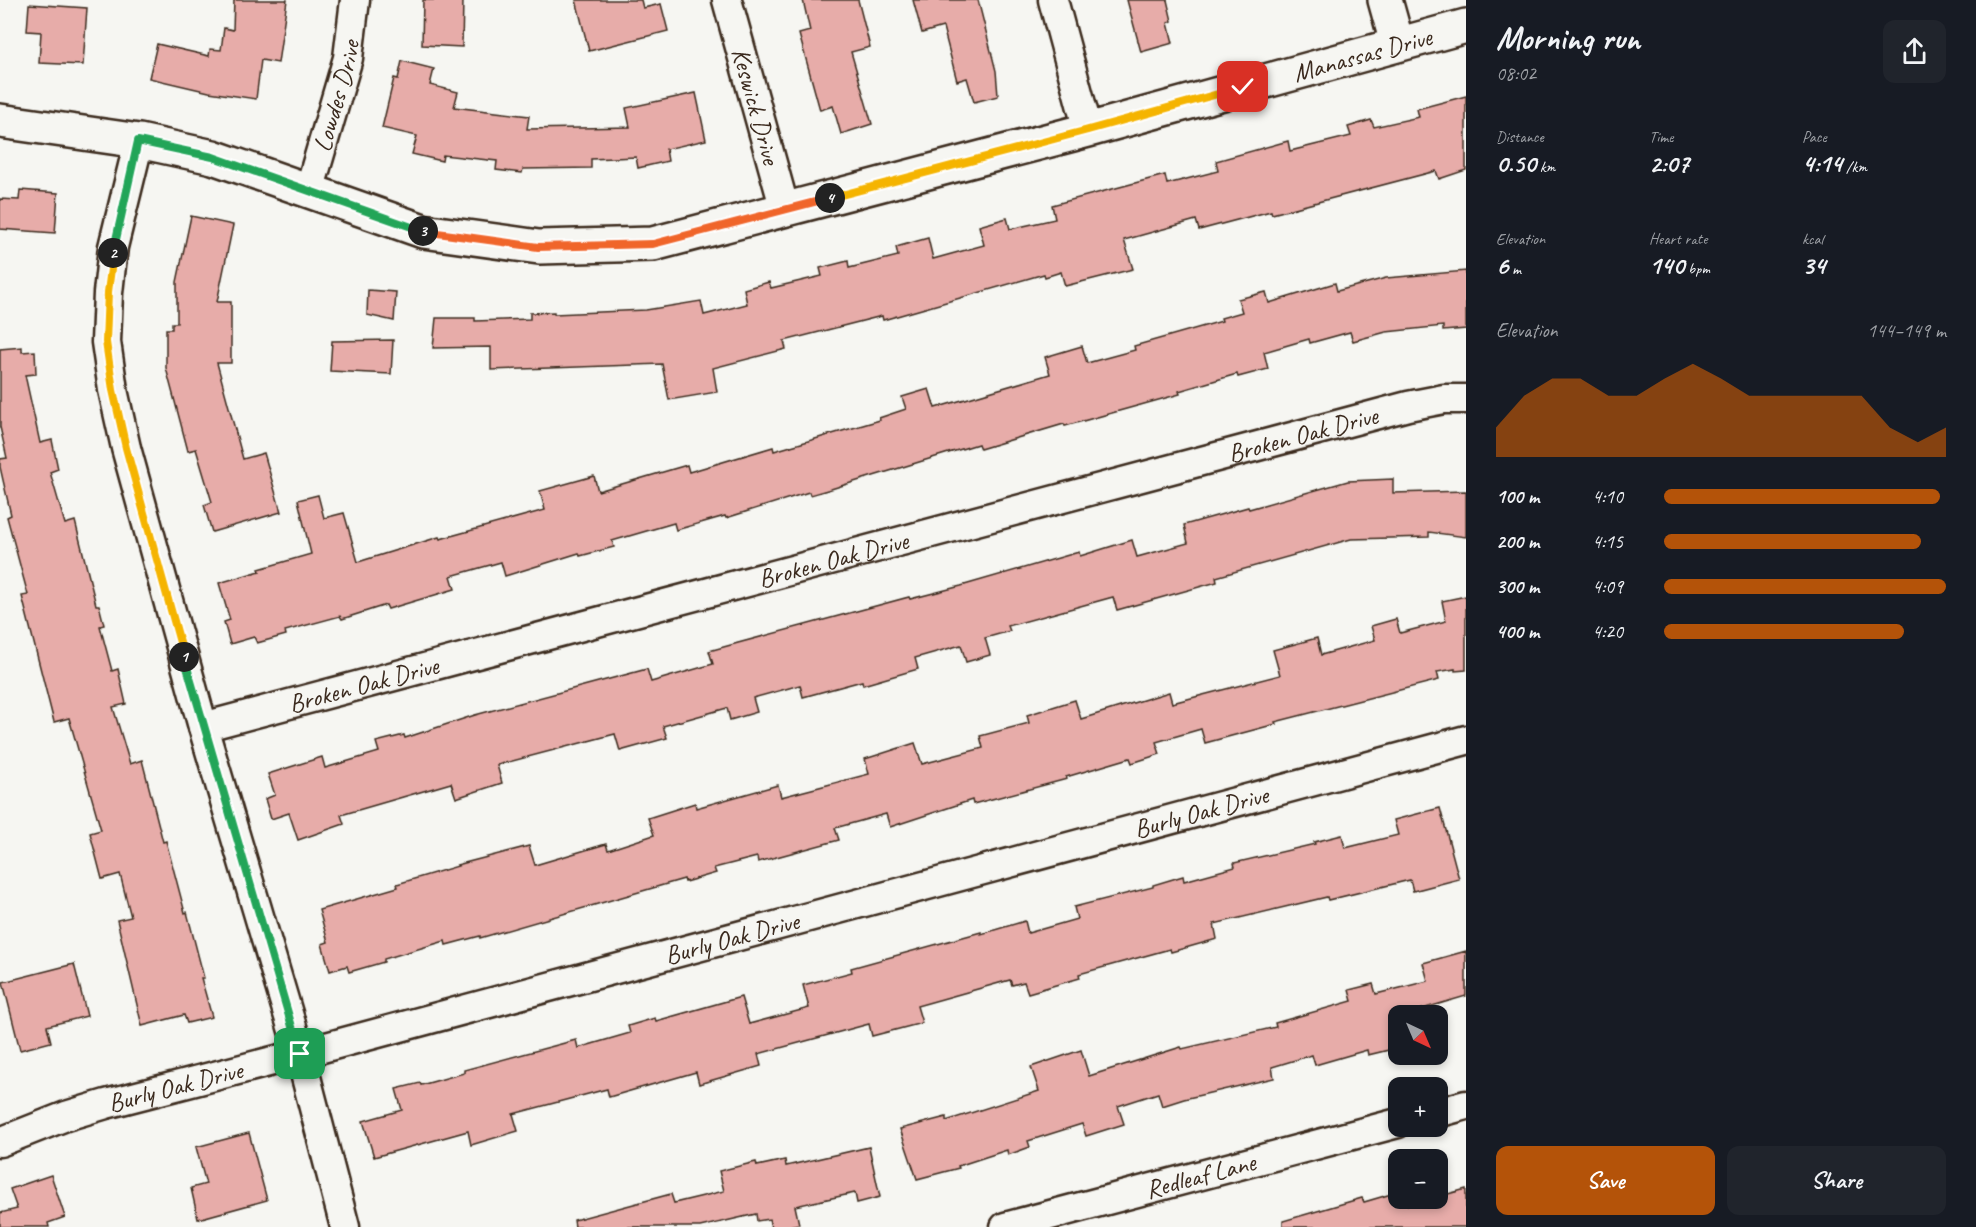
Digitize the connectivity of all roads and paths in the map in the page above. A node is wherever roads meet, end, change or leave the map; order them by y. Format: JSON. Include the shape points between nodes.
{"nodes":[{"id":1,"x":355,"y":0,"type":"edge"},
{"id":2,"x":727,"y":0,"type":"edge"},
{"id":3,"x":1053,"y":0,"type":"edge"},
{"id":4,"x":1385,"y":0,"type":"edge"},
{"id":5,"x":1466,"y":26,"type":"edge"},
{"id":6,"x":1397,"y":43,"type":"junction"},
{"id":7,"x":0,"y":121,"type":"edge"},
{"id":8,"x":1088,"y":130,"type":"junction"},
{"id":9,"x":138,"y":141,"type":"junction"},
{"id":10,"x":309,"y":191,"type":"junction"},
{"id":11,"x":785,"y":210,"type":"junction"},
{"id":12,"x":1466,"y":399,"type":"edge"},
{"id":13,"x":204,"y":727,"type":"junction"},
{"id":14,"x":1466,"y":740,"type":"edge"},
{"id":15,"x":300,"y":1054,"type":"junction"},
{"id":16,"x":1466,"y":1105,"type":"edge"},
{"id":17,"x":1448,"y":1110,"type":"edge"},
{"id":18,"x":1388,"y":1126,"type":"edge"},
{"id":19,"x":0,"y":1142,"type":"edge"},
{"id":20,"x":345,"y":1227,"type":"edge"},
{"id":21,"x":1005,"y":1227,"type":"edge"}],
"edges":[{"from":1,"to":10,"type":"street","name":"Lowdes Drive","via":[[348,58]]},
{"from":2,"to":11,"type":"street","name":"Keswick Drive"},
{"from":3,"to":8,"type":"street"},
{"from":4,"to":6,"type":"street"},
{"from":5,"to":6,"type":"street","name":"Manassas Drive"},
{"from":6,"to":8,"type":"street","name":"Manassas Drive"},
{"from":7,"to":9,"type":"street","name":"Manassas Drive"},
{"from":8,"to":11,"type":"street","name":"Manassas Drive"},
{"from":9,"to":10,"type":"street","name":"Manassas Drive","via":[[213,157]]},
{"from":9,"to":13,"type":"street","via":[[113,247],[106,342],[126,448]]},
{"from":10,"to":11,"type":"street","name":"Manassas Drive","via":[[423,231],[538,247],[653,244]]},
{"from":12,"to":13,"type":"street","name":"Broken Oak Drive","via":[[1444,399],[1397,409]]},
{"from":13,"to":15,"type":"street"},
{"from":14,"to":15,"type":"street","name":"Burly Oak Drive"},
{"from":15,"to":19,"type":"street","name":"Burly Oak Drive","via":[[106,1104]]},
{"from":15,"to":20,"type":"street"},
{"from":16,"to":17,"type":"street"},
{"from":18,"to":21,"type":"street","name":"Redleaf Lane"}]}
